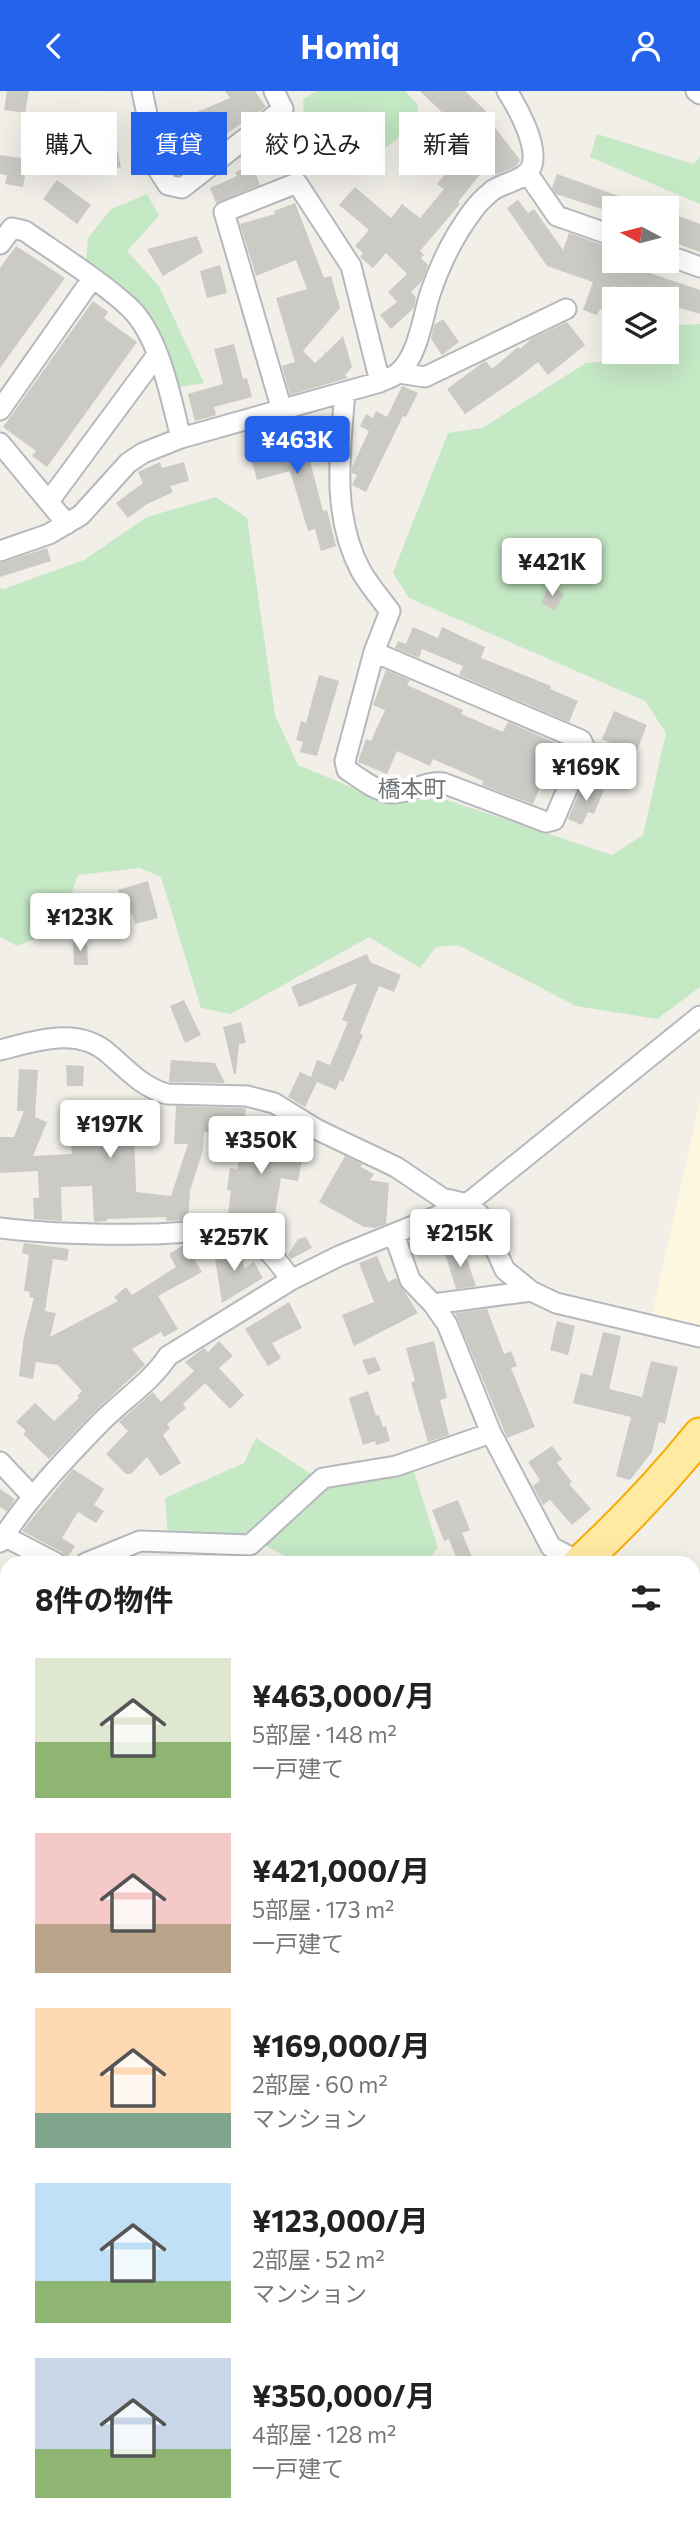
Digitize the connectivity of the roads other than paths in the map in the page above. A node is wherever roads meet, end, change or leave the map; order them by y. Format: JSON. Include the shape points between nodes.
{"nodes":[{"id":1,"x":142,"y":91,"type":"edge"},
{"id":2,"x":274,"y":91,"type":"edge"},
{"id":3,"x":507,"y":91,"type":"edge"},
{"id":4,"x":528,"y":174,"type":"junction"},
{"id":5,"x":602,"y":232,"type":"edge"},
{"id":6,"x":0,"y":244,"type":"edge"},
{"id":7,"x":679,"y":259,"type":"edge"},
{"id":8,"x":700,"y":267,"type":"edge"},
{"id":9,"x":92,"y":279,"type":"junction"},
{"id":10,"x":566,"y":309,"type":"dead end"},
{"id":11,"x":156,"y":355,"type":"junction"},
{"id":12,"x":399,"y":373,"type":"junction"},
{"id":13,"x":380,"y":382,"type":"junction"},
{"id":14,"x":345,"y":392,"type":"junction"},
{"id":15,"x":0,"y":410,"type":"edge"},
{"id":16,"x":282,"y":410,"type":"junction"},
{"id":17,"x":181,"y":438,"type":"junction"},
{"id":18,"x":0,"y":443,"type":"edge"},
{"id":19,"x":49,"y":501,"type":"junction"},
{"id":20,"x":67,"y":524,"type":"junction"},
{"id":21,"x":0,"y":551,"type":"edge"},
{"id":22,"x":374,"y":652,"type":"junction"},
{"id":23,"x":700,"y":1016,"type":"edge"},
{"id":24,"x":0,"y":1050,"type":"edge"},
{"id":25,"x":467,"y":1204,"type":"junction"},
{"id":26,"x":0,"y":1228,"type":"edge"},
{"id":27,"x":394,"y":1234,"type":"junction"},
{"id":28,"x":291,"y":1280,"type":"junction"},
{"id":29,"x":531,"y":1291,"type":"junction"},
{"id":30,"x":433,"y":1304,"type":"junction"},
{"id":31,"x":700,"y":1337,"type":"edge"},
{"id":32,"x":491,"y":1433,"type":"junction"},
{"id":33,"x":700,"y":1435,"type":"edge"},
{"id":34,"x":0,"y":1462,"type":"edge"},
{"id":35,"x":33,"y":1497,"type":"junction"},
{"id":36,"x":2,"y":1539,"type":"edge"},
{"id":37,"x":40,"y":1556,"type":"edge"},
{"id":38,"x":103,"y":1556,"type":"edge"},
{"id":39,"x":567,"y":1556,"type":"edge"},
{"id":40,"x":587,"y":1556,"type":"edge"}],
"edges":[{"from":1,"to":2,"type":"street","via":[[159,171],[168,184],[182,188],[283,109]]},
{"from":3,"to":4,"type":"street","via":[[531,143]]},
{"from":4,"to":5,"type":"street","via":[[558,216]]},
{"from":4,"to":12,"type":"street","via":[[492,191],[459,231],[430,293],[415,345]]},
{"from":6,"to":9,"type":"street","via":[[12,228],[25,231]]},
{"from":7,"to":8,"type":"street"},
{"from":9,"to":11,"type":"street","via":[[131,309]]},
{"from":9,"to":15,"type":"street"},
{"from":10,"to":12,"type":"street","via":[[425,376]]},
{"from":11,"to":17,"type":"street"},
{"from":11,"to":19,"type":"street"},
{"from":12,"to":13,"type":"street"},
{"from":13,"to":14,"type":"street"},
{"from":13,"to":16,"type":"street","via":[[351,266],[297,183],[224,212]]},
{"from":14,"to":16,"type":"street"},
{"from":14,"to":22,"type":"street","via":[[340,504],[347,540],[362,573],[390,611]]},
{"from":16,"to":17,"type":"street"},
{"from":17,"to":20,"type":"street","via":[[128,463],[81,515]]},
{"from":18,"to":19,"type":"street"},
{"from":19,"to":20,"type":"street"},
{"from":20,"to":21,"type":"street"},
{"from":22,"to":22,"type":"street","via":[[581,740],[585,748],[554,820],[546,822],[443,783],[393,793],[347,770],[345,761]]},
{"from":23,"to":25,"type":"street"},
{"from":24,"to":25,"type":"street","via":[[48,1038],[81,1038],[106,1051],[155,1091],[247,1096],[274,1103],[317,1130],[396,1167],[442,1198]]},
{"from":25,"to":27,"type":"street"},
{"from":25,"to":29,"type":"street","via":[[479,1214],[505,1270]]},
{"from":26,"to":28,"type":"street","via":[[243,1236],[274,1255]]},
{"from":27,"to":28,"type":"street"},
{"from":27,"to":30,"type":"street","via":[[410,1280]]},
{"from":28,"to":35,"type":"street","via":[[168,1356]]},
{"from":29,"to":30,"type":"street"},
{"from":29,"to":31,"type":"street","via":[[556,1303]]},
{"from":30,"to":32,"type":"street","via":[[447,1324]]},
{"from":32,"to":38,"type":"street","via":[[396,1466],[323,1478],[250,1545],[140,1541]]},
{"from":32,"to":39,"type":"street","via":[[551,1547]]},
{"from":33,"to":40,"type":"highway","via":[[666,1477]]},
{"from":34,"to":35,"type":"street"},
{"from":35,"to":36,"type":"street"},
{"from":36,"to":37,"type":"street"}]}
